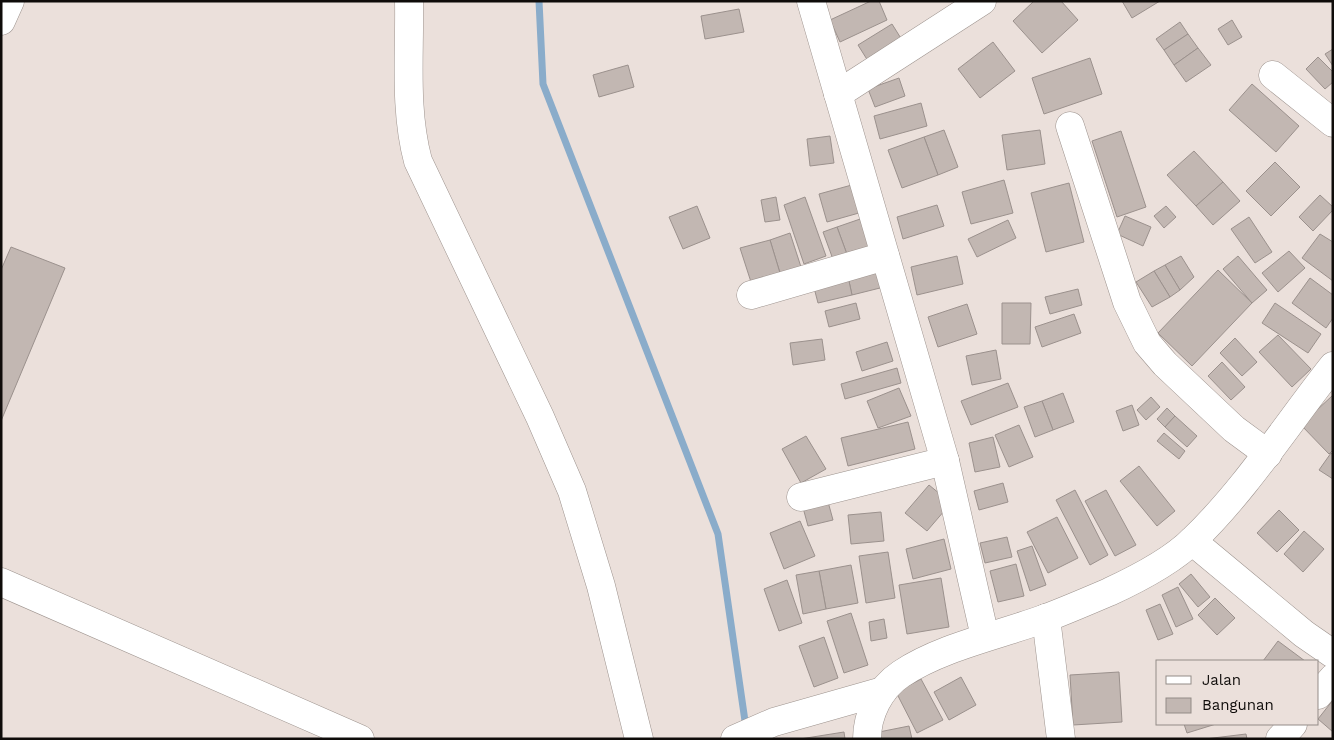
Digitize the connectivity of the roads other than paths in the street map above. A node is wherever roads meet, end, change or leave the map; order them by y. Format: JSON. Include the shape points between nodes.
{"nodes":[{"id":1,"x":10,"y":1,"type":"edge"},
{"id":2,"x":409,"y":1,"type":"edge"},
{"id":3,"x":811,"y":1,"type":"edge"},
{"id":4,"x":982,"y":1,"type":"edge"},
{"id":5,"x":1,"y":22,"type":"edge"},
{"id":6,"x":1273,"y":75,"type":"dead end"},
{"id":7,"x":838,"y":94,"type":"junction"},
{"id":8,"x":1333,"y":123,"type":"edge"},
{"id":9,"x":1070,"y":126,"type":"dead end"},
{"id":10,"x":885,"y":256,"type":"junction"},
{"id":11,"x":751,"y":295,"type":"dead end"},
{"id":12,"x":1333,"y":366,"type":"edge"},
{"id":13,"x":1268,"y":454,"type":"junction"},
{"id":14,"x":945,"y":461,"type":"junction"},
{"id":15,"x":801,"y":497,"type":"dead end"},
{"id":16,"x":1192,"y":541,"type":"junction"},
{"id":17,"x":1,"y":582,"type":"edge"},
{"id":18,"x":1046,"y":618,"type":"junction"},
{"id":19,"x":985,"y":637,"type":"junction"},
{"id":20,"x":1333,"y":654,"type":"edge"},
{"id":21,"x":1333,"y":678,"type":"edge"},
{"id":22,"x":883,"y":691,"type":"junction"},
{"id":23,"x":1319,"y":694,"type":"edge"},
{"id":24,"x":1292,"y":725,"type":"edge"},
{"id":25,"x":360,"y":739,"type":"edge"},
{"id":26,"x":639,"y":739,"type":"edge"},
{"id":27,"x":735,"y":739,"type":"edge"},
{"id":28,"x":867,"y":739,"type":"edge"},
{"id":29,"x":1061,"y":739,"type":"edge"},
{"id":30,"x":1280,"y":739,"type":"edge"}],
"edges":[{"from":1,"to":5,"type":"street"},
{"from":2,"to":26,"type":"street","via":[[408,105],[410,132],[418,161],[572,491],[601,586]]},
{"from":3,"to":7,"type":"street"},
{"from":4,"to":7,"type":"street"},
{"from":6,"to":8,"type":"street"},
{"from":7,"to":10,"type":"street"},
{"from":9,"to":13,"type":"street","via":[[1127,302],[1147,343],[1234,429]]},
{"from":10,"to":11,"type":"street"},
{"from":10,"to":14,"type":"street"},
{"from":12,"to":13,"type":"street"},
{"from":13,"to":16,"type":"street"},
{"from":14,"to":15,"type":"street"},
{"from":14,"to":19,"type":"street"},
{"from":16,"to":18,"type":"street","via":[[1149,571]]},
{"from":16,"to":20,"type":"street","via":[[1304,634]]},
{"from":17,"to":25,"type":"street"},
{"from":18,"to":19,"type":"street"},
{"from":18,"to":29,"type":"street"},
{"from":19,"to":22,"type":"street","via":[[900,674]]},
{"from":21,"to":23,"type":"street"},
{"from":22,"to":27,"type":"street","via":[[774,722]]},
{"from":22,"to":28,"type":"street","via":[[872,711]]},
{"from":24,"to":30,"type":"street"}]}
